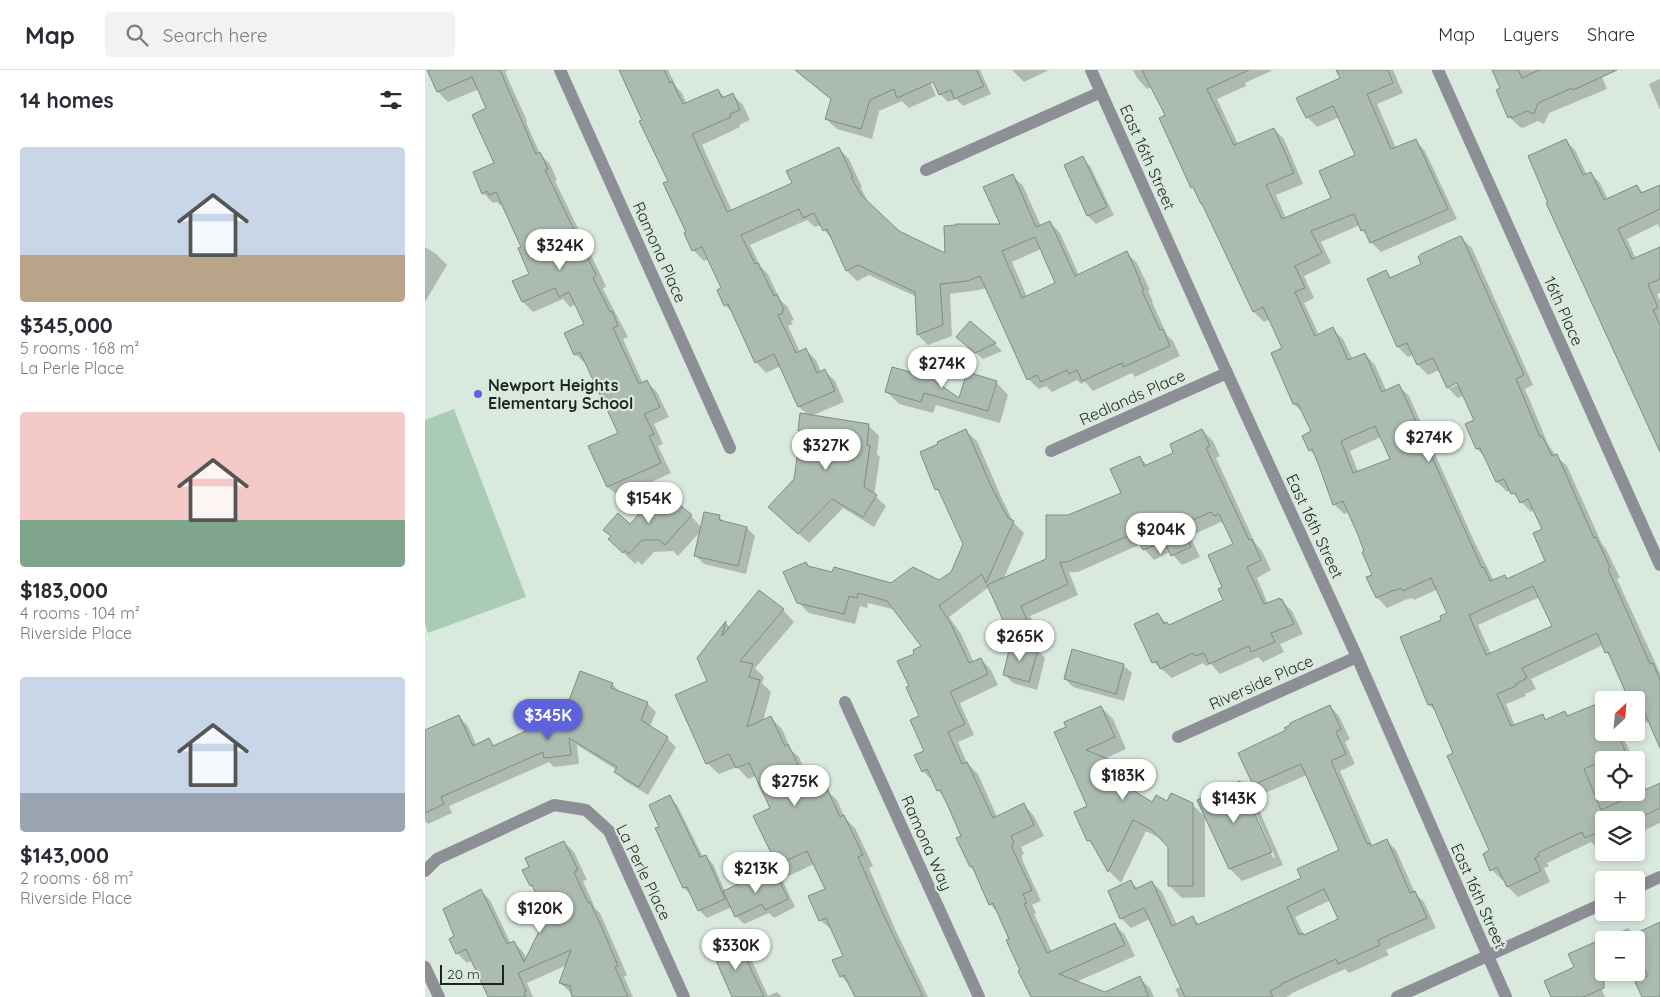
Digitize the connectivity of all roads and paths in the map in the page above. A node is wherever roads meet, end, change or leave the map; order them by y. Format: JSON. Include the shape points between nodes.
{"nodes":[{"id":1,"x":560,"y":70,"type":"edge"},
{"id":2,"x":1091,"y":70,"type":"edge"},
{"id":3,"x":1438,"y":70,"type":"edge"},
{"id":4,"x":1101,"y":92,"type":"junction"},
{"id":5,"x":927,"y":170,"type":"dead end"},
{"id":6,"x":1227,"y":373,"type":"junction"},
{"id":7,"x":730,"y":448,"type":"dead end"},
{"id":8,"x":1051,"y":451,"type":"dead end"},
{"id":9,"x":1660,"y":565,"type":"edge"},
{"id":10,"x":1357,"y":657,"type":"junction"},
{"id":11,"x":845,"y":702,"type":"dead end"},
{"id":12,"x":1178,"y":737,"type":"dead end"},
{"id":13,"x":425,"y":871,"type":"edge"},
{"id":14,"x":1660,"y":877,"type":"edge"},
{"id":15,"x":1645,"y":884,"type":"edge"},
{"id":16,"x":1595,"y":907,"type":"edge"},
{"id":17,"x":1487,"y":956,"type":"junction"},
{"id":18,"x":425,"y":966,"type":"edge"},
{"id":19,"x":439,"y":997,"type":"edge"},
{"id":20,"x":684,"y":997,"type":"edge"},
{"id":21,"x":979,"y":997,"type":"edge"},
{"id":22,"x":1397,"y":997,"type":"edge"},
{"id":23,"x":1506,"y":997,"type":"edge"}],
"edges":[{"from":1,"to":7,"type":"street","name":"Ramona Place"},
{"from":2,"to":4,"type":"street","name":"East 16th Street"},
{"from":3,"to":9,"type":"street","name":"16th Place"},
{"from":4,"to":5,"type":"street"},
{"from":4,"to":6,"type":"street","name":"East 16th Street"},
{"from":6,"to":8,"type":"street","name":"Redlands Place"},
{"from":6,"to":10,"type":"street","name":"East 16th Street"},
{"from":10,"to":12,"type":"street","name":"Riverside Place"},
{"from":10,"to":17,"type":"street","name":"East 16th Street"},
{"from":11,"to":21,"type":"street","name":"Ramona Way"},
{"from":13,"to":20,"type":"street","name":"La Perle Place","via":[[437,859],[554,805],[586,810],[609,831]]},
{"from":14,"to":15,"type":"street"},
{"from":16,"to":17,"type":"street"},
{"from":17,"to":22,"type":"street"},
{"from":17,"to":23,"type":"street","name":"East 16th Street"},
{"from":18,"to":19,"type":"street"}]}
